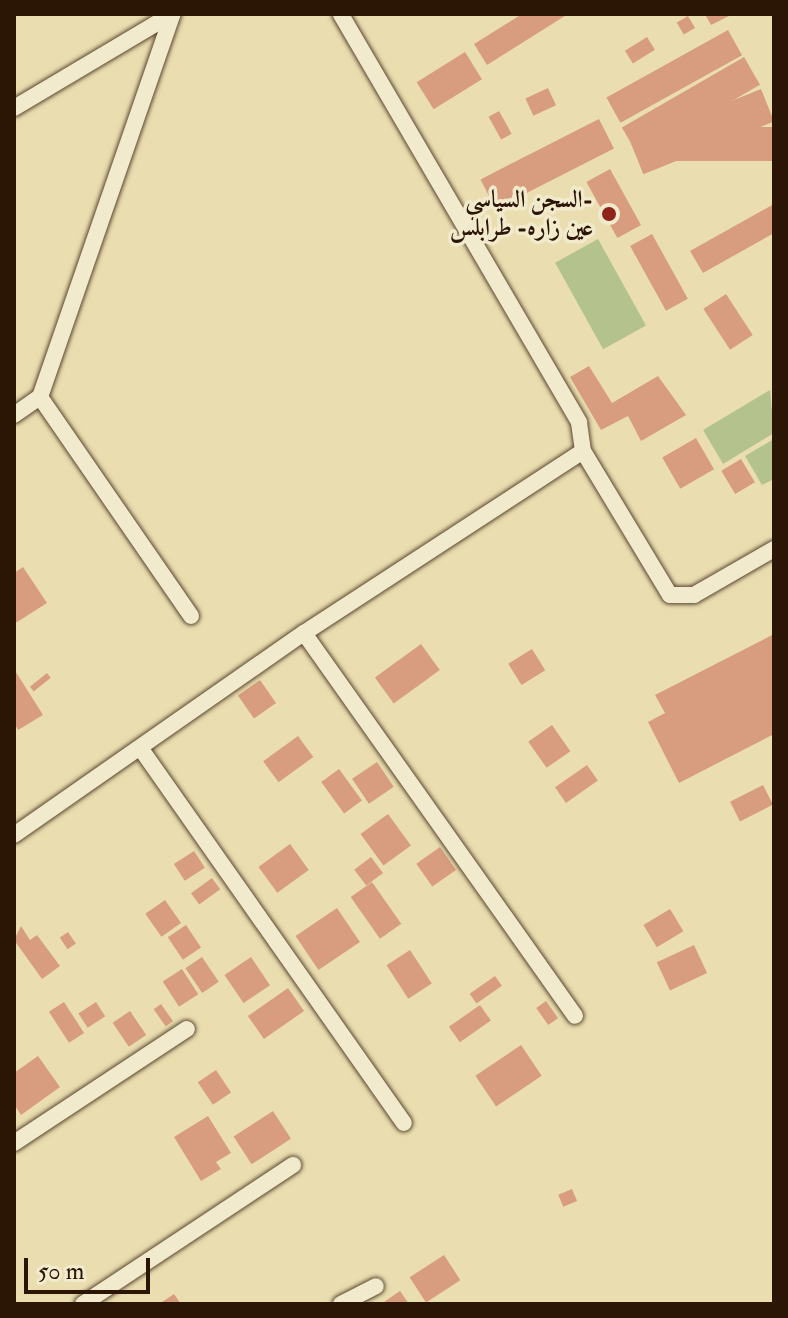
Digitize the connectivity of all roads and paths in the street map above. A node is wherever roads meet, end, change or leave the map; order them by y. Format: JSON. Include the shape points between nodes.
{"nodes":[{"id":1,"x":172,"y":14,"type":"edge"},
{"id":2,"x":341,"y":14,"type":"edge"},
{"id":3,"x":14,"y":108,"type":"edge"},
{"id":4,"x":40,"y":397,"type":"junction"},
{"id":5,"x":14,"y":415,"type":"edge"},
{"id":6,"x":583,"y":451,"type":"junction"},
{"id":7,"x":774,"y":549,"type":"edge"},
{"id":8,"x":191,"y":616,"type":"dead end"},
{"id":9,"x":304,"y":633,"type":"junction"},
{"id":10,"x":141,"y":749,"type":"junction"},
{"id":11,"x":14,"y":835,"type":"edge"},
{"id":12,"x":575,"y":1016,"type":"dead end"},
{"id":13,"x":187,"y":1029,"type":"dead end"},
{"id":14,"x":404,"y":1123,"type":"dead end"},
{"id":15,"x":14,"y":1143,"type":"edge"},
{"id":16,"x":293,"y":1165,"type":"dead end"},
{"id":17,"x":376,"y":1286,"type":"dead end"},
{"id":18,"x":83,"y":1304,"type":"edge"},
{"id":19,"x":341,"y":1304,"type":"edge"}],
"edges":[{"from":1,"to":3,"type":"street"},
{"from":1,"to":4,"type":"street"},
{"from":2,"to":6,"type":"street","via":[[579,422]]},
{"from":4,"to":5,"type":"street"},
{"from":4,"to":8,"type":"street"},
{"from":6,"to":7,"type":"street","via":[[670,595],[694,595]]},
{"from":6,"to":9,"type":"street"},
{"from":9,"to":10,"type":"street"},
{"from":9,"to":12,"type":"street"},
{"from":10,"to":11,"type":"street"},
{"from":10,"to":14,"type":"street"},
{"from":13,"to":15,"type":"street"},
{"from":16,"to":18,"type":"street"},
{"from":17,"to":19,"type":"street"}]}
